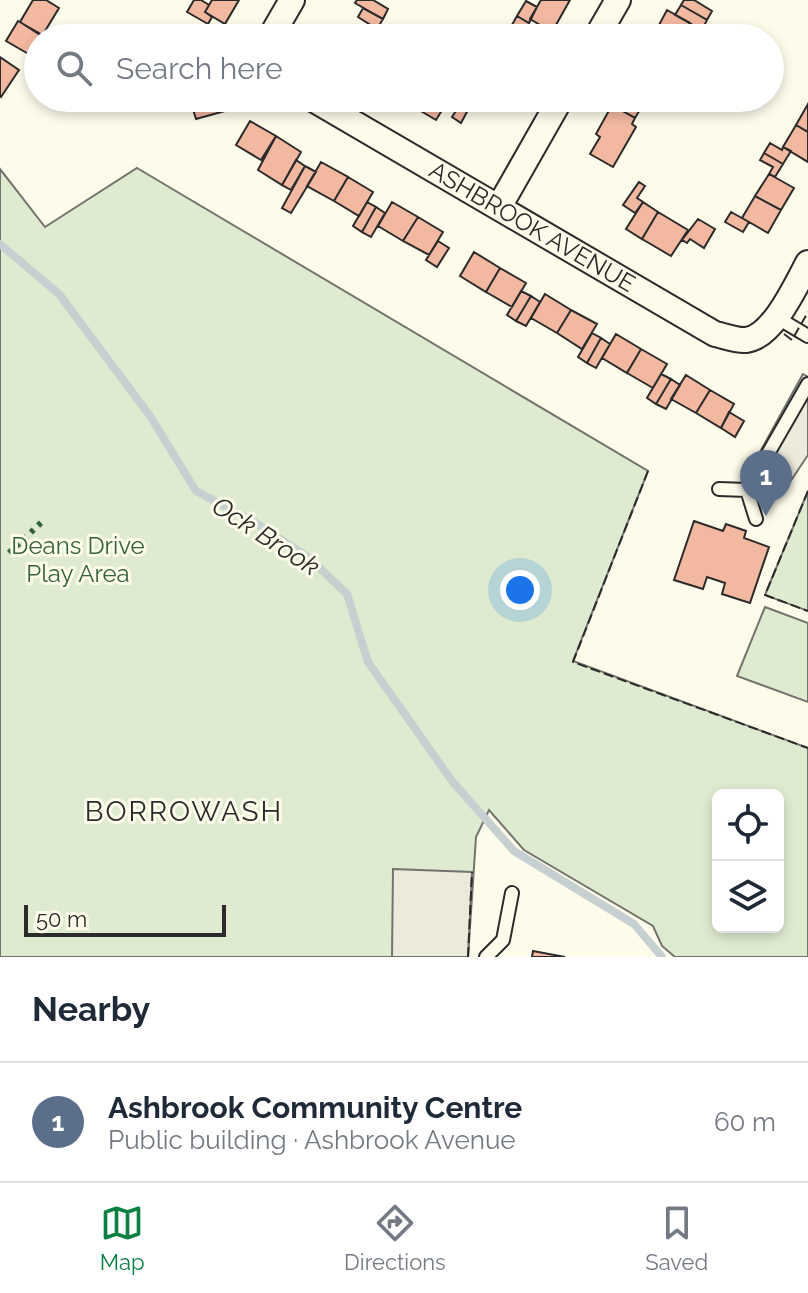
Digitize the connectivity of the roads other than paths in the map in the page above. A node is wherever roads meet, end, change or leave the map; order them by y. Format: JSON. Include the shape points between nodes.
{"nodes":[{"id":1,"x":292,"y":0,"type":"edge"},
{"id":2,"x":618,"y":0,"type":"edge"},
{"id":3,"x":278,"y":24,"type":"edge"},
{"id":4,"x":604,"y":24,"type":"edge"},
{"id":5,"x":335,"y":112,"type":"edge"},
{"id":6,"x":553,"y":112,"type":"edge"},
{"id":7,"x":499,"y":207,"type":"junction"},
{"id":8,"x":808,"y":263,"type":"edge"},
{"id":9,"x":776,"y":317,"type":"junction"},
{"id":10,"x":808,"y":336,"type":"edge"},
{"id":11,"x":808,"y":384,"type":"edge"},
{"id":12,"x":719,"y":489,"type":"dead end"},
{"id":13,"x":747,"y":490,"type":"junction"},
{"id":14,"x":756,"y":519,"type":"dead end"},
{"id":15,"x":512,"y":893,"type":"dead end"},
{"id":16,"x":486,"y":957,"type":"edge"}],
"edges":[{"from":1,"to":3,"type":"street"},
{"from":2,"to":4,"type":"street"},
{"from":5,"to":7,"type":"street","name":"ASHBROOK AVENUE"},
{"from":6,"to":7,"type":"street"},
{"from":7,"to":9,"type":"street","name":"ASHBROOK AVENUE","via":[[715,334],[746,340],[759,336]]},
{"from":8,"to":9,"type":"street"},
{"from":9,"to":10,"type":"lane"},
{"from":11,"to":13,"type":"lane"},
{"from":12,"to":13,"type":"lane"},
{"from":13,"to":14,"type":"lane"},
{"from":15,"to":16,"type":"lane","via":[[503,940]]}]}
